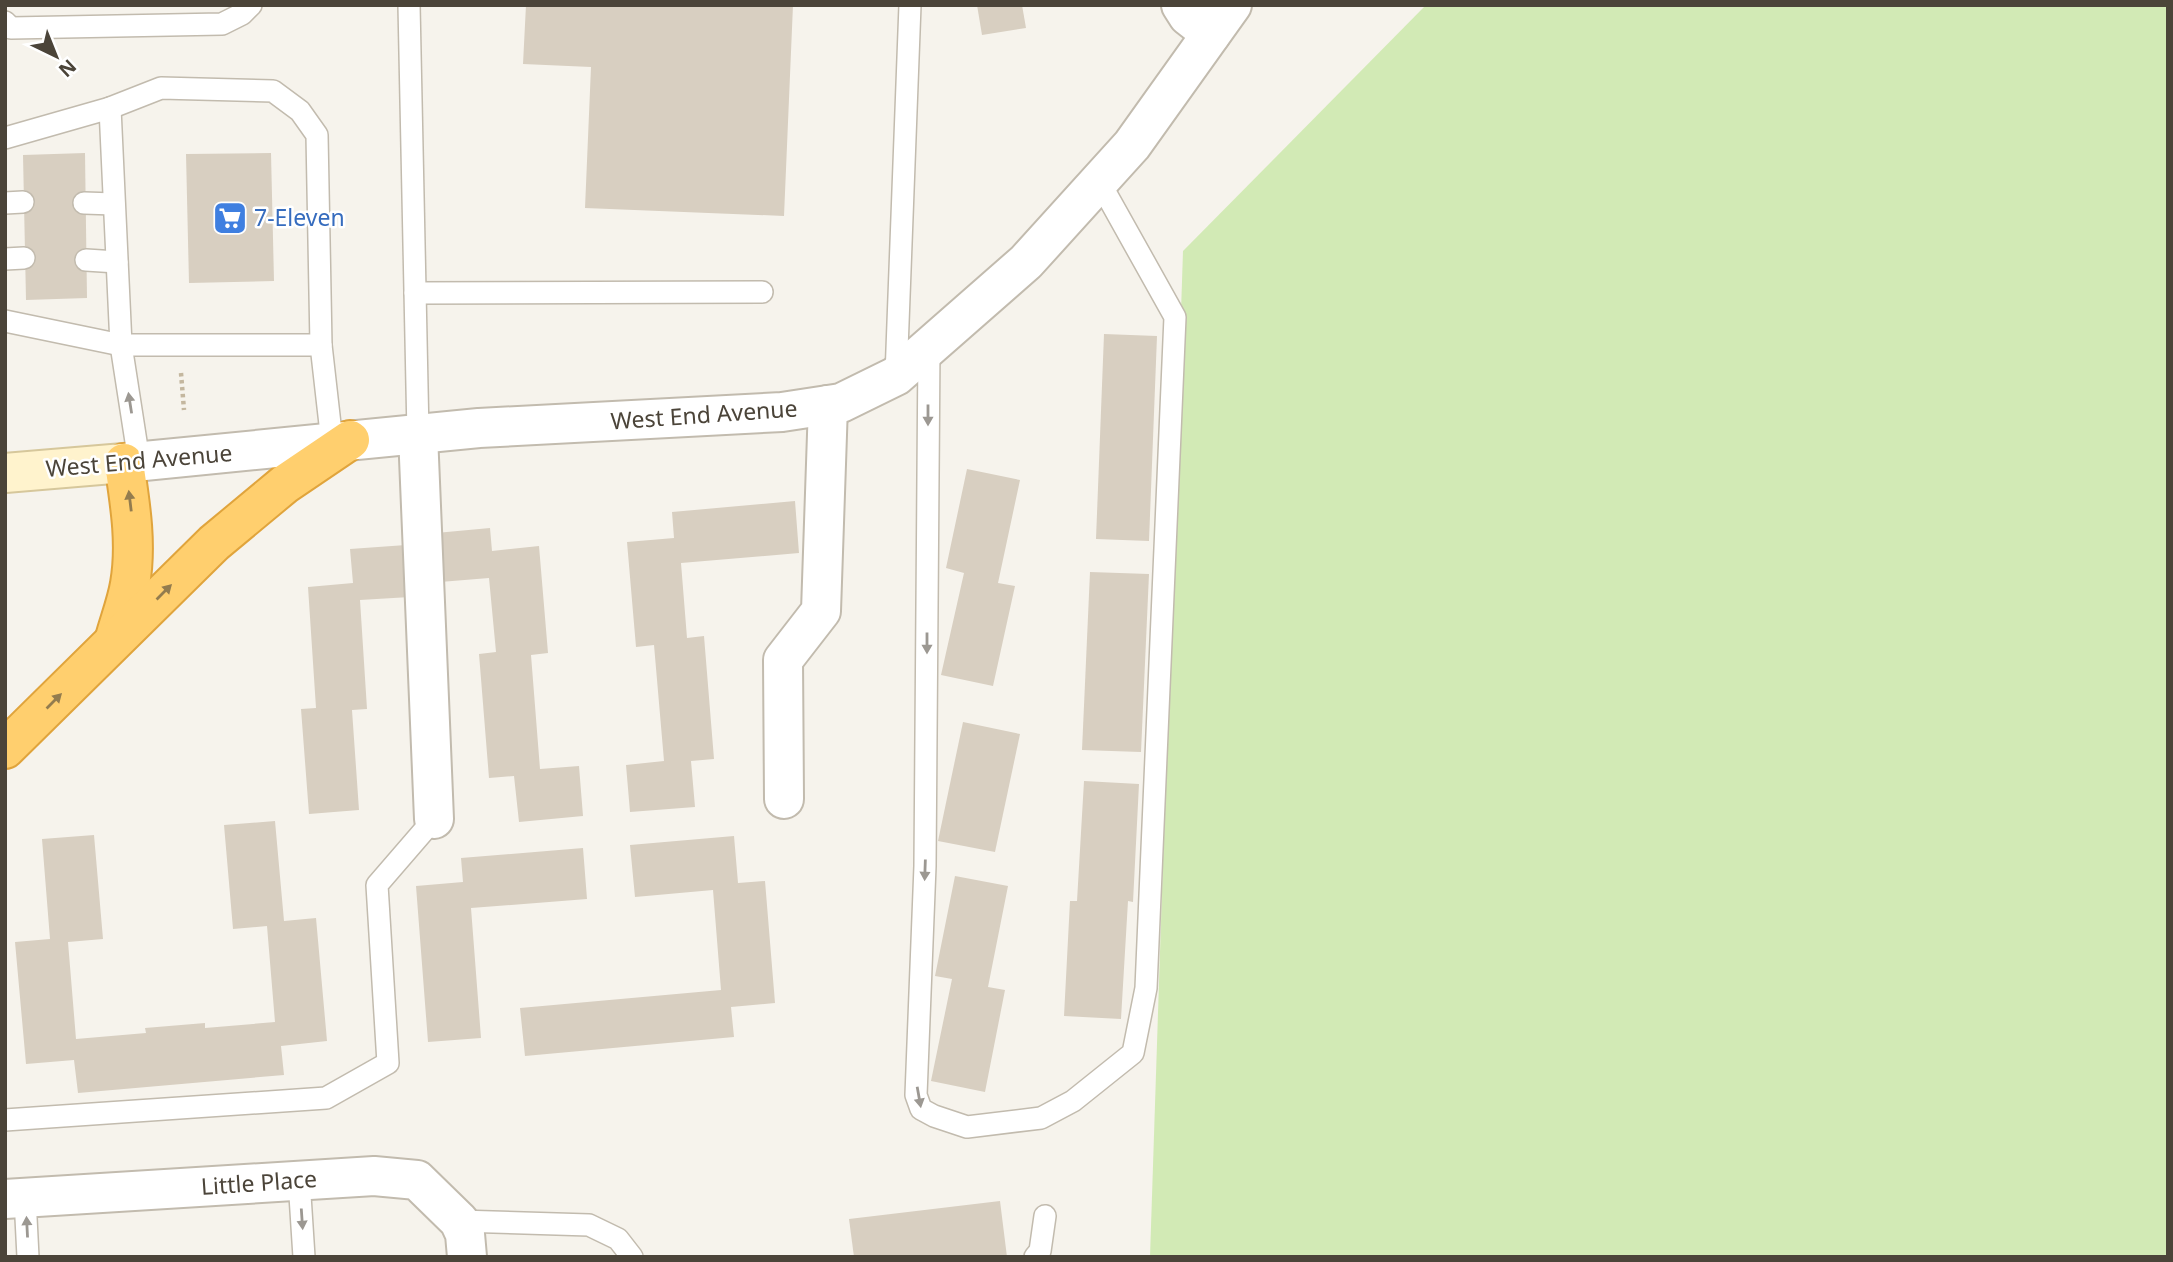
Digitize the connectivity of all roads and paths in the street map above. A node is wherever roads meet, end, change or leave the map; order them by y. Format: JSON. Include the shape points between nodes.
{"nodes":[{"id":1,"x":251,"y":5,"type":"edge"},
{"id":2,"x":410,"y":5,"type":"edge"},
{"id":3,"x":910,"y":5,"type":"edge"},
{"id":4,"x":1181,"y":5,"type":"edge"},
{"id":5,"x":1222,"y":20,"type":"edge"},
{"id":6,"x":5,"y":22,"type":"edge"},
{"id":7,"x":110,"y":108,"type":"junction"},
{"id":8,"x":5,"y":138,"type":"edge"},
{"id":9,"x":1099,"y":181,"type":"junction"},
{"id":10,"x":84,"y":203,"type":"dead end"},
{"id":11,"x":114,"y":204,"type":"junction"},
{"id":12,"x":86,"y":260,"type":"dead end"},
{"id":13,"x":117,"y":262,"type":"junction"},
{"id":14,"x":762,"y":292,"type":"dead end"},
{"id":15,"x":415,"y":293,"type":"junction"},
{"id":16,"x":5,"y":321,"type":"edge"},
{"id":17,"x":121,"y":345,"type":"junction"},
{"id":18,"x":321,"y":345,"type":"junction"},
{"id":19,"x":929,"y":347,"type":"junction"},
{"id":20,"x":181,"y":373,"type":"dead end"},
{"id":21,"x":896,"y":376,"type":"junction"},
{"id":22,"x":828,"y":405,"type":"junction"},
{"id":23,"x":184,"y":410,"type":"dead end"},
{"id":24,"x":418,"y":433,"type":"junction"},
{"id":25,"x":341,"y":441,"type":"junction"},
{"id":26,"x":131,"y":462,"type":"junction"},
{"id":27,"x":5,"y":473,"type":"edge"},
{"id":28,"x":115,"y":640,"type":"junction"},
{"id":29,"x":5,"y":749,"type":"edge"},
{"id":30,"x":785,"y":799,"type":"dead end"},
{"id":31,"x":434,"y":819,"type":"joint"},
{"id":32,"x":5,"y":1120,"type":"edge"},
{"id":33,"x":299,"y":1180,"type":"junction"},
{"id":34,"x":15,"y":1198,"type":"edge"},
{"id":35,"x":1045,"y":1216,"type":"dead end"},
{"id":36,"x":463,"y":1239,"type":"edge"},
{"id":37,"x":29,"y":1257,"type":"edge"},
{"id":38,"x":304,"y":1257,"type":"edge"},
{"id":39,"x":632,"y":1257,"type":"edge"},
{"id":40,"x":1035,"y":1257,"type":"edge"}],
"edges":[{"from":1,"to":6,"type":"lane","via":[[222,24],[11,28]]},
{"from":2,"to":15,"type":"lane"},
{"from":3,"to":21,"type":"lane"},
{"from":4,"to":5,"type":"street","via":[[1188,16]]},
{"from":5,"to":9,"type":"street","name":"West End Avenue","via":[[1132,145]]},
{"from":7,"to":8,"type":"lane"},
{"from":7,"to":11,"type":"lane"},
{"from":7,"to":18,"type":"lane","via":[[161,88],[273,92],[300,111],[317,135]]},
{"from":9,"to":19,"type":"street","name":"West End Avenue","via":[[1026,262]]},
{"from":19,"to":9,"type":"lane","one_way":true,"via":[[925,866],[916,1095],[920,1109],[967,1127],[1041,1118],[1073,1101],[1133,1053],[1146,988],[1175,317]]},
{"from":10,"to":11,"type":"lane"},
{"from":11,"to":13,"type":"lane"},
{"from":12,"to":13,"type":"lane"},
{"from":13,"to":17,"type":"lane"},
{"from":14,"to":15,"type":"lane"},
{"from":15,"to":24,"type":"lane"},
{"from":16,"to":17,"type":"lane"},
{"from":17,"to":18,"type":"lane"},
{"from":26,"to":17,"type":"lane","one_way":true},
{"from":18,"to":25,"type":"lane"},
{"from":19,"to":21,"type":"street","name":"West End Avenue"},
{"from":20,"to":23,"type":"path"},
{"from":21,"to":22,"type":"street","name":"West End Avenue"},
{"from":22,"to":24,"type":"street","name":"West End Avenue","via":[[782,412]]},
{"from":22,"to":30,"type":"street","via":[[821,611],[783,660]]},
{"from":24,"to":25,"type":"street","name":"West End Avenue"},
{"from":24,"to":31,"type":"street"},
{"from":25,"to":26,"type":"street","name":"West End Avenue"},
{"from":28,"to":25,"type":"highway","one_way":true,"via":[[214,543]]},
{"from":26,"to":27,"type":"street","name":"West End Avenue"},
{"from":28,"to":26,"type":"highway","one_way":true,"via":[[134,551]]},
{"from":29,"to":28,"type":"highway","one_way":true},
{"from":31,"to":32,"type":"lane","via":[[377,885],[388,1063],[326,1098]]},
{"from":33,"to":34,"type":"street","name":"Little Place"},
{"from":33,"to":36,"type":"street","name":"Little Place","via":[[374,1176],[417,1180]]},
{"from":33,"to":38,"type":"lane","one_way":true},
{"from":37,"to":34,"type":"lane","one_way":true},
{"from":35,"to":40,"type":"lane"},
{"from":36,"to":39,"type":"lane","via":[[589,1225],[618,1239]]}]}
